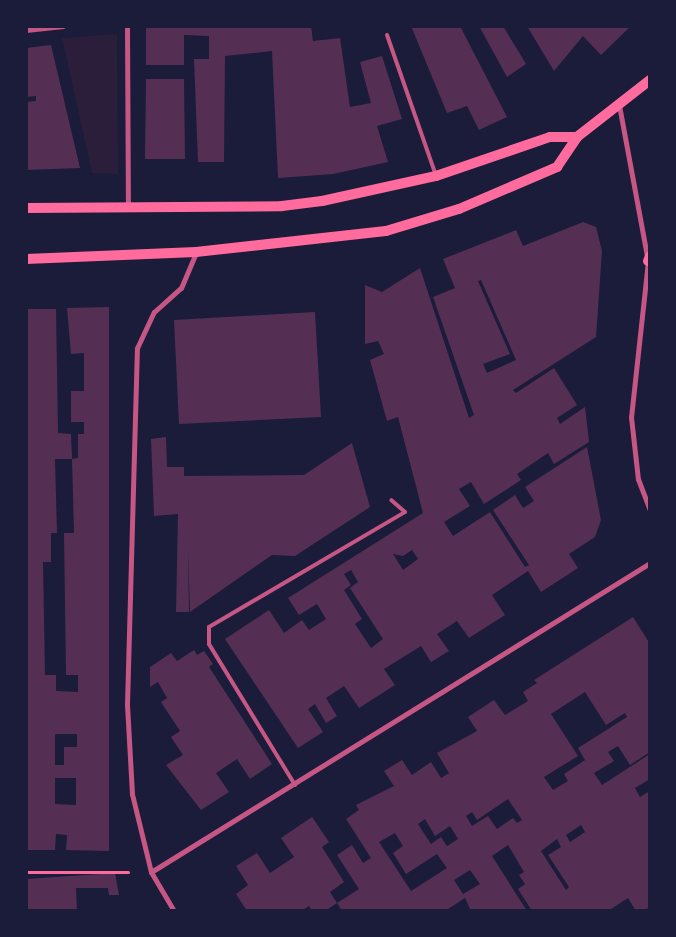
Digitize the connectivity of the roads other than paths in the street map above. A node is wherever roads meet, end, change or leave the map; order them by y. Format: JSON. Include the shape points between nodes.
{"nodes":[{"id":1,"x":63,"y":26,"type":"edge"},
{"id":2,"x":127,"y":26,"type":"edge"},
{"id":3,"x":26,"y":30,"type":"edge"},
{"id":4,"x":387,"y":35,"type":"dead end"},
{"id":5,"x":650,"y":80,"type":"edge"},
{"id":6,"x":619,"y":105,"type":"junction"},
{"id":7,"x":577,"y":137,"type":"junction"},
{"id":8,"x":436,"y":176,"type":"junction"},
{"id":9,"x":128,"y":207,"type":"junction"},
{"id":10,"x":26,"y":208,"type":"edge"},
{"id":11,"x":196,"y":252,"type":"junction"},
{"id":12,"x":26,"y":259,"type":"edge"},
{"id":13,"x":649,"y":259,"type":"edge"},
{"id":14,"x":391,"y":500,"type":"dead end"},
{"id":15,"x":650,"y":510,"type":"edge"},
{"id":16,"x":650,"y":562,"type":"edge"},
{"id":17,"x":295,"y":786,"type":"junction"},
{"id":18,"x":150,"y":872,"type":"junction"},
{"id":19,"x":174,"y":911,"type":"edge"}],
"edges":[{"from":1,"to":3,"type":"street"},
{"from":2,"to":9,"type":"street"},
{"from":4,"to":8,"type":"lane"},
{"from":5,"to":6,"type":"main road"},
{"from":6,"to":7,"type":"main road"},
{"from":6,"to":13,"type":"street"},
{"from":7,"to":8,"type":"main road","via":[[550,137]]},
{"from":7,"to":11,"type":"main road","via":[[557,167],[420,222],[386,231]]},
{"from":8,"to":9,"type":"main road","via":[[282,206]]},
{"from":9,"to":10,"type":"main road"},
{"from":11,"to":12,"type":"main road"},
{"from":11,"to":18,"type":"street","via":[[181,288],[154,312],[137,348],[127,704],[132,794]]},
{"from":13,"to":15,"type":"street","via":[[631,417],[638,479]]},
{"from":14,"to":17,"type":"lane","via":[[405,512],[208,627],[209,644]]},
{"from":16,"to":17,"type":"street"},
{"from":17,"to":18,"type":"street"},
{"from":18,"to":19,"type":"street"}]}
